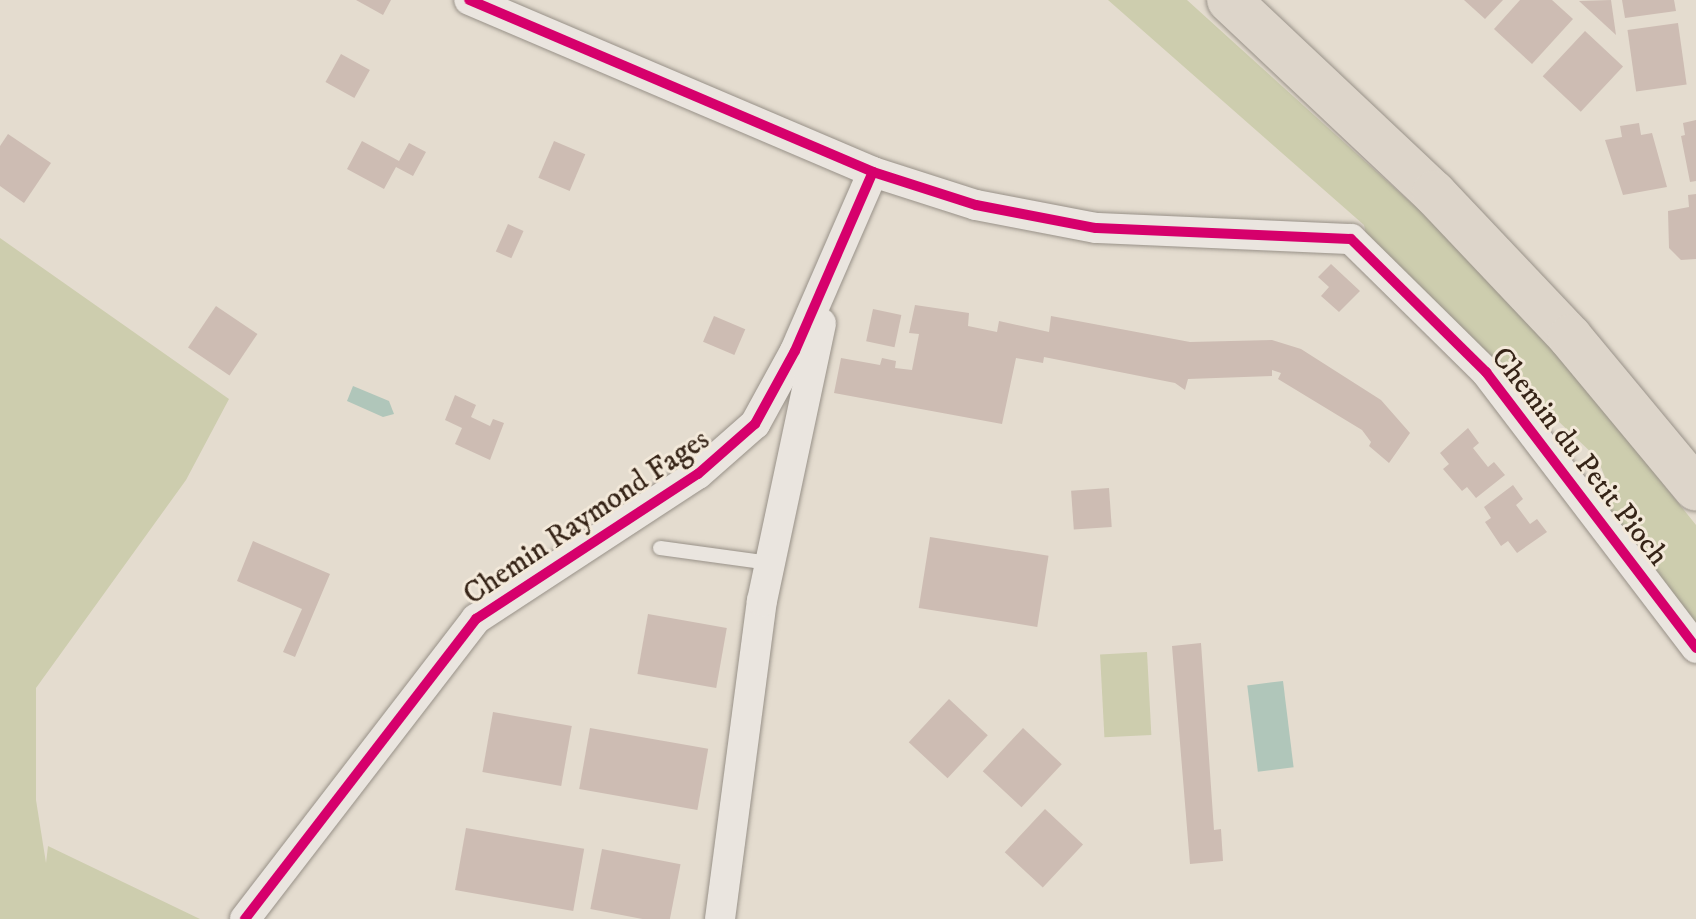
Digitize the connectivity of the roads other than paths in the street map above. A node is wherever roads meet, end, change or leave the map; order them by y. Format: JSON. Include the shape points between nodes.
{"nodes":[{"id":1,"x":469,"y":0,"type":"edge"},
{"id":2,"x":1229,"y":0,"type":"edge"},
{"id":3,"x":873,"y":172,"type":"junction"},
{"id":4,"x":834,"y":266,"type":"junction"},
{"id":5,"x":1696,"y":489,"type":"edge"},
{"id":6,"x":660,"y":548,"type":"dead end"},
{"id":7,"x":770,"y":563,"type":"junction"},
{"id":8,"x":1696,"y":648,"type":"edge"},
{"id":9,"x":245,"y":919,"type":"edge"},
{"id":10,"x":720,"y":919,"type":"edge"}],
"edges":[{"from":1,"to":3,"type":"street"},
{"from":2,"to":5,"type":"highway","via":[[1455,215],[1570,337]]},
{"from":3,"to":4,"type":"street","name":"Chemin Raymond Fages"},
{"from":3,"to":8,"type":"street","name":"Chemin du Petit Pioch","via":[[976,205],[1096,228],[1351,239],[1486,372]]},
{"from":4,"to":7,"type":"street"},
{"from":4,"to":9,"type":"street","name":"Chemin Raymond Fages","via":[[768,405],[738,443],[476,619]]},
{"from":6,"to":7,"type":"lane"},
{"from":7,"to":10,"type":"street"}]}
